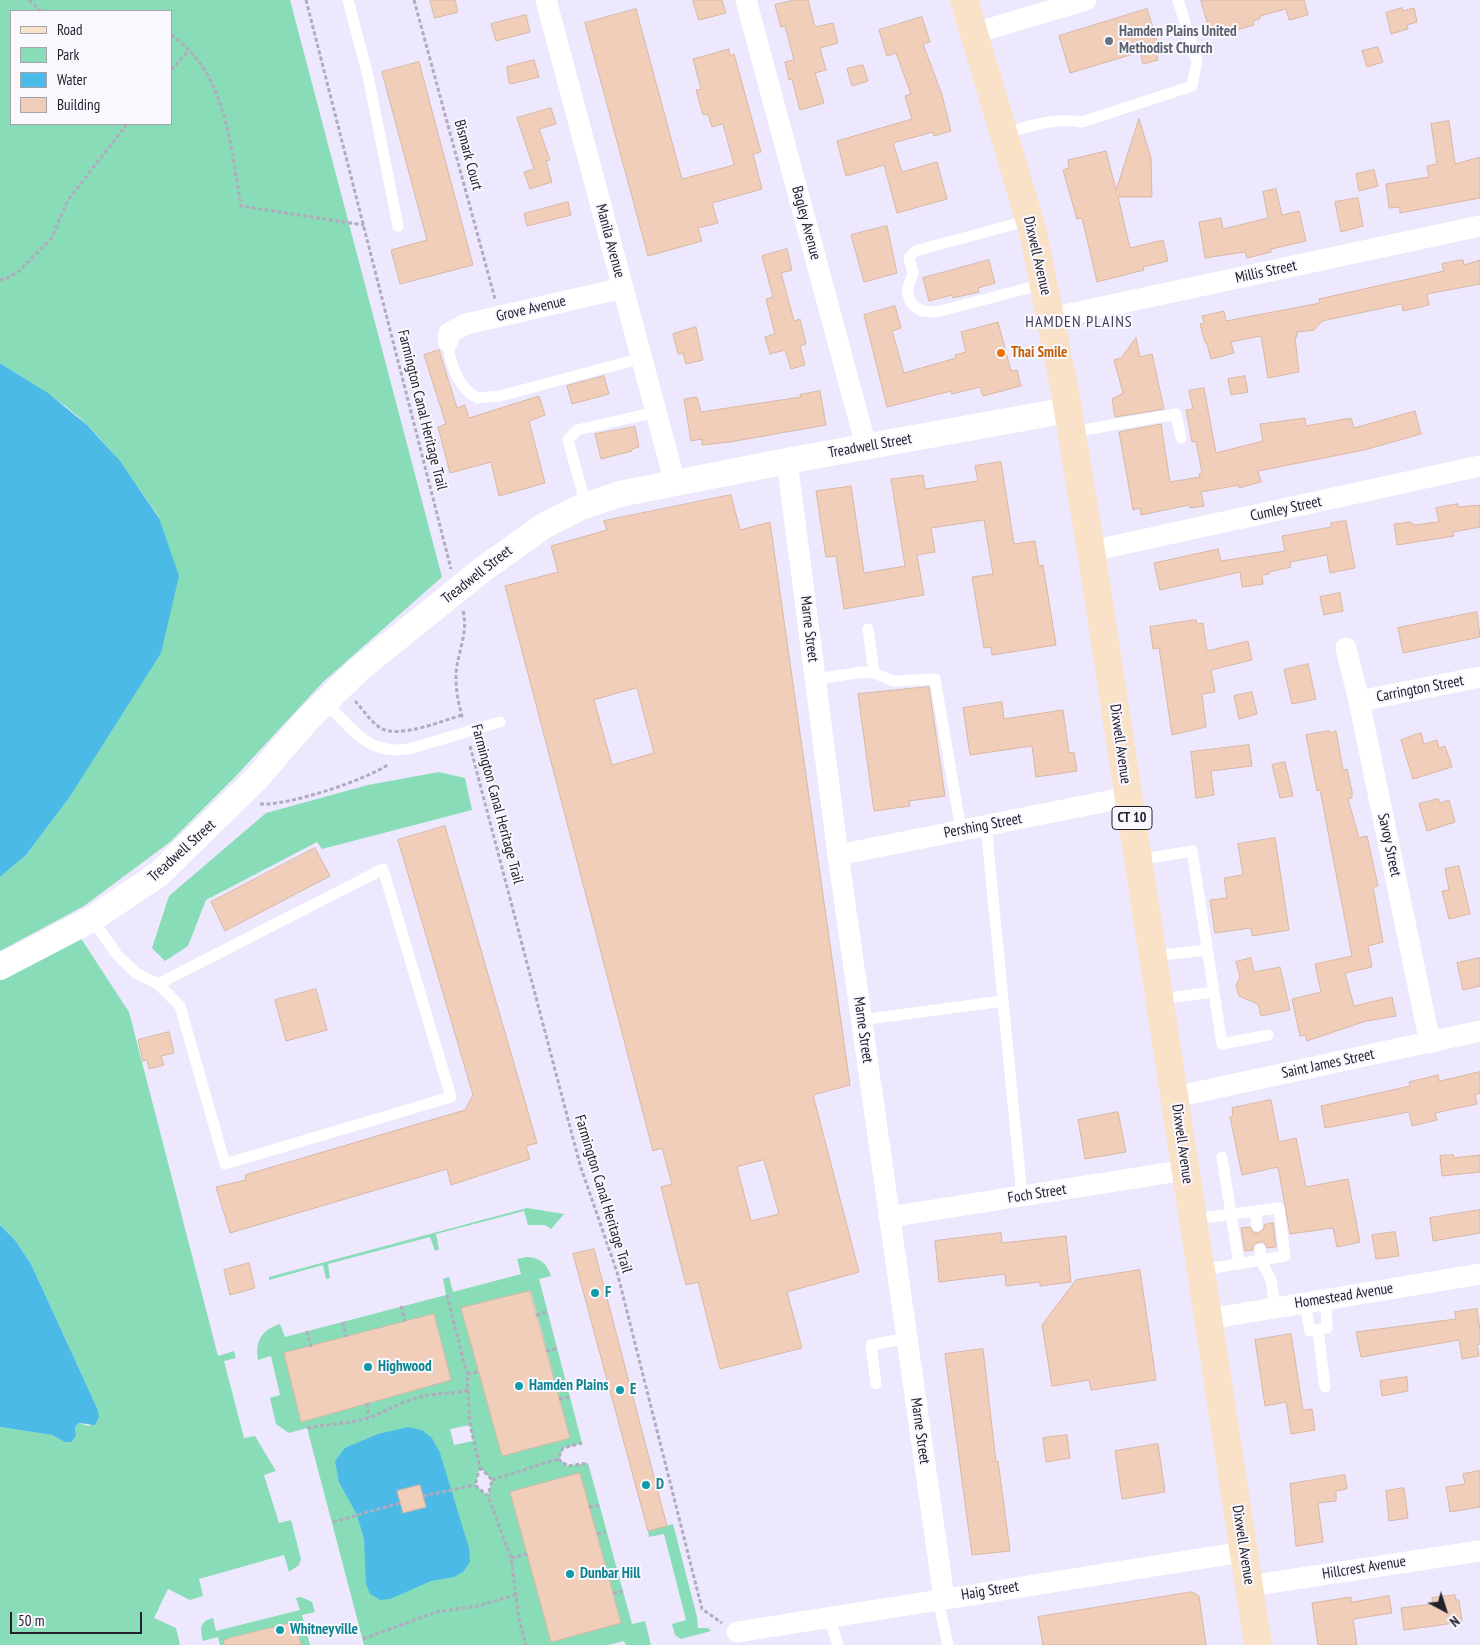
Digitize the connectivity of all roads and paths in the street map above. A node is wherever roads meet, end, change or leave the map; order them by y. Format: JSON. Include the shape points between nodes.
{"nodes":[{"id":1,"x":29,"y":0,"type":"edge"},
{"id":2,"x":306,"y":0,"type":"edge"},
{"id":3,"x":348,"y":0,"type":"edge"},
{"id":4,"x":414,"y":0,"type":"edge"},
{"id":5,"x":546,"y":0,"type":"edge"},
{"id":6,"x":746,"y":0,"type":"edge"},
{"id":7,"x":964,"y":0,"type":"edge"},
{"id":8,"x":1086,"y":0,"type":"edge"},
{"id":9,"x":1178,"y":0,"type":"edge"},
{"id":10,"x":40,"y":10,"type":"edge"},
{"id":11,"x":975,"y":33,"type":"junction"},
{"id":12,"x":172,"y":36,"type":"edge"},
{"id":13,"x":189,"y":50,"type":"junction"},
{"id":14,"x":172,"y":69,"type":"edge"},
{"id":15,"x":126,"y":125,"type":"edge"},
{"id":16,"x":1005,"y":133,"type":"junction"},
{"id":17,"x":1030,"y":220,"type":"junction"},
{"id":18,"x":364,"y":225,"type":"junction"},
{"id":19,"x":398,"y":226,"type":"dead end"},
{"id":20,"x":1480,"y":226,"type":"edge"},
{"id":21,"x":0,"y":279,"type":"edge"},
{"id":22,"x":1044,"y":284,"type":"junction"},
{"id":23,"x":623,"y":288,"type":"junction"},
{"id":24,"x":500,"y":317,"type":"junction"},
{"id":25,"x":1051,"y":318,"type":"junction"},
{"id":26,"x":448,"y":341,"type":"joint"},
{"id":27,"x":642,"y":358,"type":"junction"},
{"id":28,"x":656,"y":412,"type":"junction"},
{"id":29,"x":1070,"y":421,"type":"junction"},
{"id":30,"x":1181,"y":438,"type":"dead end"},
{"id":31,"x":866,"y":446,"type":"junction"},
{"id":32,"x":787,"y":461,"type":"junction"},
{"id":33,"x":1480,"y":466,"type":"edge"},
{"id":34,"x":675,"y":482,"type":"junction"},
{"id":35,"x":586,"y":505,"type":"junction"},
{"id":36,"x":1092,"y":551,"type":"junction"},
{"id":37,"x":452,"y":572,"type":"dead end"},
{"id":38,"x":462,"y":609,"type":"dead end"},
{"id":39,"x":868,"y":629,"type":"dead end"},
{"id":40,"x":1346,"y":648,"type":"dead end"},
{"id":41,"x":874,"y":673,"type":"junction"},
{"id":42,"x":1480,"y":677,"type":"edge"},
{"id":43,"x":815,"y":679,"type":"junction"},
{"id":44,"x":1359,"y":701,"type":"junction"},
{"id":45,"x":331,"y":707,"type":"junction"},
{"id":46,"x":462,"y":715,"type":"junction"},
{"id":47,"x":500,"y":722,"type":"dead end"},
{"id":48,"x":466,"y":732,"type":"junction"},
{"id":49,"x":412,"y":748,"type":"junction"},
{"id":50,"x":1128,"y":797,"type":"junction"},
{"id":51,"x":257,"y":804,"type":"dead end"},
{"id":52,"x":986,"y":825,"type":"junction"},
{"id":53,"x":961,"y":830,"type":"junction"},
{"id":54,"x":838,"y":855,"type":"junction"},
{"id":55,"x":1138,"y":860,"type":"junction"},
{"id":56,"x":92,"y":919,"type":"junction"},
{"id":57,"x":1207,"y":950,"type":"junction"},
{"id":58,"x":1154,"y":956,"type":"junction"},
{"id":59,"x":0,"y":967,"type":"edge"},
{"id":60,"x":158,"y":984,"type":"junction"},
{"id":61,"x":1214,"y":992,"type":"junction"},
{"id":62,"x":1160,"y":1000,"type":"junction"},
{"id":63,"x":1003,"y":1001,"type":"junction"},
{"id":64,"x":861,"y":1020,"type":"junction"},
{"id":65,"x":1480,"y":1031,"type":"edge"},
{"id":66,"x":1268,"y":1035,"type":"dead end"},
{"id":67,"x":1430,"y":1043,"type":"junction"},
{"id":68,"x":1175,"y":1097,"type":"junction"},
{"id":69,"x":1222,"y":1157,"type":"dead end"},
{"id":70,"x":1186,"y":1170,"type":"junction"},
{"id":71,"x":1022,"y":1196,"type":"junction"},
{"id":72,"x":1255,"y":1211,"type":"junction"},
{"id":73,"x":1232,"y":1214,"type":"junction"},
{"id":74,"x":889,"y":1217,"type":"junction"},
{"id":75,"x":1193,"y":1220,"type":"junction"},
{"id":76,"x":1256,"y":1226,"type":"dead end"},
{"id":77,"x":1260,"y":1255,"type":"junction"},
{"id":78,"x":1239,"y":1264,"type":"junction"},
{"id":79,"x":1201,"y":1270,"type":"junction"},
{"id":80,"x":1480,"y":1274,"type":"edge"},
{"id":81,"x":446,"y":1295,"type":"dead end"},
{"id":82,"x":1326,"y":1299,"type":"junction"},
{"id":83,"x":1305,"y":1303,"type":"junction"},
{"id":84,"x":401,"y":1306,"type":"dead end"},
{"id":85,"x":1275,"y":1308,"type":"junction"},
{"id":86,"x":547,"y":1312,"type":"dead end"},
{"id":87,"x":536,"y":1315,"type":"dead end"},
{"id":88,"x":1208,"y":1319,"type":"junction"},
{"id":89,"x":405,"y":1321,"type":"dead end"},
{"id":90,"x":343,"y":1322,"type":"dead end"},
{"id":91,"x":1318,"y":1330,"type":"junction"},
{"id":92,"x":307,"y":1331,"type":"dead end"},
{"id":93,"x":346,"y":1337,"type":"dead end"},
{"id":94,"x":907,"y":1338,"type":"junction"},
{"id":95,"x":311,"y":1347,"type":"dead end"},
{"id":96,"x":556,"y":1348,"type":"dead end"},
{"id":97,"x":546,"y":1351,"type":"dead end"},
{"id":98,"x":478,"y":1372,"type":"dead end"},
{"id":99,"x":467,"y":1374,"type":"junction"},
{"id":100,"x":876,"y":1384,"type":"dead end"},
{"id":101,"x":1325,"y":1386,"type":"dead end"},
{"id":102,"x":469,"y":1390,"type":"junction"},
{"id":103,"x":570,"y":1397,"type":"dead end"},
{"id":104,"x":559,"y":1399,"type":"dead end"},
{"id":105,"x":367,"y":1403,"type":"dead end"},
{"id":106,"x":370,"y":1417,"type":"junction"},
{"id":107,"x":307,"y":1428,"type":"dead end"},
{"id":108,"x":582,"y":1443,"type":"dead end"},
{"id":109,"x":558,"y":1459,"type":"junction"},
{"id":110,"x":588,"y":1463,"type":"dead end"},
{"id":111,"x":480,"y":1466,"type":"junction"},
{"id":112,"x":492,"y":1480,"type":"junction"},
{"id":113,"x":475,"y":1484,"type":"junction"},
{"id":114,"x":423,"y":1496,"type":"dead end"},
{"id":115,"x":488,"y":1496,"type":"junction"},
{"id":116,"x":400,"y":1503,"type":"dead end"},
{"id":117,"x":599,"y":1505,"type":"dead end"},
{"id":118,"x":589,"y":1507,"type":"dead end"},
{"id":119,"x":332,"y":1522,"type":"dead end"},
{"id":120,"x":606,"y":1532,"type":"dead end"},
{"id":121,"x":596,"y":1534,"type":"dead end"},
{"id":122,"x":1480,"y":1551,"type":"edge"},
{"id":123,"x":1244,"y":1552,"type":"junction"},
{"id":124,"x":528,"y":1554,"type":"dead end"},
{"id":125,"x":511,"y":1558,"type":"junction"},
{"id":126,"x":1249,"y":1586,"type":"junction"},
{"id":127,"x":623,"y":1590,"type":"dead end"},
{"id":128,"x":613,"y":1593,"type":"dead end"},
{"id":129,"x":515,"y":1595,"type":"junction"},
{"id":130,"x":941,"y":1599,"type":"junction"},
{"id":131,"x":702,"y":1608,"type":"dead end"},
{"id":132,"x":829,"y":1617,"type":"junction"},
{"id":133,"x":737,"y":1632,"type":"dead end"},
{"id":134,"x":363,"y":1639,"type":"dead end"},
{"id":135,"x":526,"y":1645,"type":"edge"},
{"id":136,"x":838,"y":1645,"type":"edge"},
{"id":137,"x":948,"y":1645,"type":"edge"},
{"id":138,"x":1258,"y":1645,"type":"edge"}],
"edges":[{"from":1,"to":10,"type":"path"},
{"from":2,"to":18,"type":"path","name":"Farmington Canal Heritage Trail"},
{"from":3,"to":19,"type":"lane","via":[[368,76]]},
{"from":4,"to":24,"type":"path","name":"Bismark Court"},
{"from":5,"to":23,"type":"street","name":"Manila Avenue"},
{"from":6,"to":31,"type":"street","name":"Bagley Avenue"},
{"from":7,"to":11,"type":"main road","name":"Dixwell Avenue","number":"CT 10"},
{"from":8,"to":11,"type":"street"},
{"from":9,"to":16,"type":"lane","via":[[1197,61],[1192,86],[1082,122],[1041,123]]},
{"from":11,"to":16,"type":"main road","name":"Dixwell Avenue","number":"CT 10"},
{"from":12,"to":13,"type":"path"},
{"from":13,"to":14,"type":"path"},
{"from":13,"to":18,"type":"path","via":[[210,76],[225,119],[241,206]]},
{"from":15,"to":21,"type":"path","via":[[68,200],[51,238],[18,272]]},
{"from":16,"to":17,"type":"main road","name":"Dixwell Avenue","number":"CT 10"},
{"from":17,"to":22,"type":"main road","name":"Dixwell Avenue","number":"CT 10"},
{"from":17,"to":22,"type":"lane","via":[[915,251],[909,258],[913,273],[907,291],[915,307],[936,312]]},
{"from":18,"to":37,"type":"path","name":"Farmington Canal Heritage Trail"},
{"from":20,"to":25,"type":"street","name":"Millis Street"},
{"from":22,"to":25,"type":"main road","name":"Dixwell Avenue","number":"CT 10"},
{"from":23,"to":24,"type":"street","name":"Grove Avenue"},
{"from":23,"to":27,"type":"street","name":"Manila Avenue"},
{"from":24,"to":26,"type":"street","name":"Grove Avenue","via":[[453,329]]},
{"from":25,"to":29,"type":"main road","name":"Dixwell Avenue","number":"CT 10"},
{"from":26,"to":27,"type":"lane","via":[[454,369],[464,387],[478,398],[494,398]]},
{"from":27,"to":28,"type":"street","name":"Manila Avenue"},
{"from":28,"to":34,"type":"street","name":"Manila Avenue"},
{"from":28,"to":35,"type":"lane","via":[[577,430],[568,440]]},
{"from":29,"to":30,"type":"lane","via":[[1176,414]]},
{"from":29,"to":31,"type":"street","name":"Treadwell Street"},
{"from":29,"to":36,"type":"main road","name":"Dixwell Avenue","number":"CT 10"},
{"from":31,"to":32,"type":"street","name":"Treadwell Street"},
{"from":32,"to":34,"type":"street","name":"Treadwell Street"},
{"from":32,"to":43,"type":"street","name":"Marne Street"},
{"from":33,"to":36,"type":"street","name":"Cumley Street"},
{"from":34,"to":35,"type":"street","name":"Treadwell Street"},
{"from":35,"to":45,"type":"street","name":"Treadwell Street","via":[[545,525],[482,570],[358,670]]},
{"from":36,"to":50,"type":"main road","name":"Dixwell Avenue","number":"CT 10"},
{"from":38,"to":46,"type":"path","name":"Farmington Canal Heritage Trail","via":[[464,635],[456,691]]},
{"from":39,"to":41,"type":"lane"},
{"from":40,"to":44,"type":"street","name":"Savoy Street"},
{"from":41,"to":43,"type":"lane"},
{"from":41,"to":53,"type":"lane","via":[[893,681],[935,679]]},
{"from":42,"to":44,"type":"street","name":"Carrington Street"},
{"from":43,"to":54,"type":"street","name":"Marne Street"},
{"from":44,"to":67,"type":"street","name":"Savoy Street"},
{"from":45,"to":46,"type":"path","via":[[354,699],[373,722],[389,732]]},
{"from":45,"to":49,"type":"lane","via":[[373,746],[392,751]]},
{"from":45,"to":56,"type":"street","name":"Treadwell Street","via":[[159,874]]},
{"from":46,"to":48,"type":"path","name":"Farmington Canal Heritage Trail"},
{"from":47,"to":48,"type":"lane"},
{"from":48,"to":49,"type":"lane"},
{"from":48,"to":131,"type":"path","name":"Farmington Canal Heritage Trail","via":[[580,1165],[617,1272]]},
{"from":49,"to":51,"type":"path","via":[[385,766],[354,780],[282,802]]},
{"from":50,"to":52,"type":"street","name":"Pershing Street"},
{"from":50,"to":55,"type":"main road","name":"Dixwell Avenue","number":"CT 10"},
{"from":52,"to":53,"type":"street","name":"Pershing Street"},
{"from":52,"to":63,"type":"lane"},
{"from":53,"to":54,"type":"street","name":"Pershing Street"},
{"from":54,"to":64,"type":"street","name":"Marne Street"},
{"from":55,"to":57,"type":"lane","via":[[1192,851]]},
{"from":55,"to":58,"type":"main road","name":"Dixwell Avenue","number":"CT 10"},
{"from":56,"to":59,"type":"street","name":"Treadwell Street"},
{"from":56,"to":60,"type":"lane","via":[[117,955],[136,973]]},
{"from":57,"to":58,"type":"lane"},
{"from":57,"to":61,"type":"lane"},
{"from":58,"to":62,"type":"main road","name":"Dixwell Avenue","number":"CT 10"},
{"from":60,"to":60,"type":"lane","via":[[180,1006],[225,1164],[450,1097],[383,870]]},
{"from":61,"to":62,"type":"lane"},
{"from":61,"to":66,"type":"lane","via":[[1222,1044]]},
{"from":62,"to":68,"type":"main road","name":"Dixwell Avenue","number":"CT 10"},
{"from":63,"to":64,"type":"lane"},
{"from":63,"to":71,"type":"lane"},
{"from":64,"to":74,"type":"street","name":"Marne Street"},
{"from":65,"to":67,"type":"street","name":"Saint James Street"},
{"from":67,"to":68,"type":"street","name":"Saint James Street"},
{"from":68,"to":70,"type":"main road","name":"Dixwell Avenue","number":"CT 10"},
{"from":69,"to":73,"type":"lane"},
{"from":70,"to":71,"type":"street","name":"Foch Street"},
{"from":70,"to":75,"type":"main road","name":"Dixwell Avenue","number":"CT 10"},
{"from":71,"to":74,"type":"street","name":"Foch Street"},
{"from":72,"to":73,"type":"lane"},
{"from":72,"to":76,"type":"lane"},
{"from":72,"to":77,"type":"lane","via":[[1279,1208],[1286,1256]]},
{"from":73,"to":75,"type":"lane"},
{"from":73,"to":78,"type":"lane"},
{"from":74,"to":94,"type":"street","name":"Marne Street"},
{"from":75,"to":79,"type":"main road","name":"Dixwell Avenue","number":"CT 10"},
{"from":77,"to":78,"type":"lane"},
{"from":77,"to":85,"type":"lane","via":[[1271,1280]]},
{"from":78,"to":79,"type":"lane"},
{"from":79,"to":88,"type":"main road","name":"Dixwell Avenue","number":"CT 10"},
{"from":80,"to":82,"type":"street","name":"Homestead Avenue"},
{"from":81,"to":99,"type":"path"},
{"from":82,"to":83,"type":"street","name":"Homestead Avenue"},
{"from":82,"to":91,"type":"lane","via":[[1327,1328]]},
{"from":83,"to":85,"type":"street","name":"Homestead Avenue"},
{"from":83,"to":91,"type":"lane","via":[[1310,1331]]},
{"from":84,"to":89,"type":"path"},
{"from":85,"to":88,"type":"street","name":"Homestead Avenue"},
{"from":86,"to":87,"type":"path"},
{"from":88,"to":123,"type":"main road","name":"Dixwell Avenue","number":"CT 10"},
{"from":90,"to":93,"type":"path"},
{"from":91,"to":101,"type":"lane"},
{"from":92,"to":95,"type":"path"},
{"from":94,"to":100,"type":"lane","via":[[871,1344]]},
{"from":94,"to":130,"type":"street","name":"Marne Street"},
{"from":96,"to":97,"type":"path"},
{"from":98,"to":99,"type":"path"},
{"from":99,"to":102,"type":"path"},
{"from":102,"to":106,"type":"path","via":[[399,1403]]},
{"from":102,"to":111,"type":"path","via":[[470,1425]]},
{"from":103,"to":104,"type":"path"},
{"from":105,"to":106,"type":"path"},
{"from":106,"to":107,"type":"path"},
{"from":108,"to":109,"type":"path","via":[[563,1448]]},
{"from":109,"to":110,"type":"path","via":[[568,1466]]},
{"from":109,"to":112,"type":"path"},
{"from":111,"to":112,"type":"path"},
{"from":111,"to":113,"type":"path"},
{"from":112,"to":115,"type":"path"},
{"from":113,"to":114,"type":"path"},
{"from":113,"to":115,"type":"path"},
{"from":115,"to":125,"type":"path"},
{"from":116,"to":119,"type":"path"},
{"from":117,"to":118,"type":"path"},
{"from":120,"to":121,"type":"path"},
{"from":122,"to":126,"type":"street","name":"Hillcrest Avenue"},
{"from":123,"to":126,"type":"main road","name":"Dixwell Avenue","number":"CT 10"},
{"from":123,"to":130,"type":"street","name":"Haig Street"},
{"from":124,"to":125,"type":"path"},
{"from":125,"to":129,"type":"path"},
{"from":126,"to":138,"type":"main road","name":"Dixwell Avenue","number":"CT 10"},
{"from":127,"to":128,"type":"path"},
{"from":129,"to":134,"type":"path","via":[[478,1606],[436,1612]]},
{"from":129,"to":135,"type":"path"},
{"from":130,"to":132,"type":"street","name":"Haig Street"},
{"from":130,"to":137,"type":"lane"},
{"from":132,"to":133,"type":"street","name":"Haig Street"},
{"from":132,"to":136,"type":"lane"}]}
